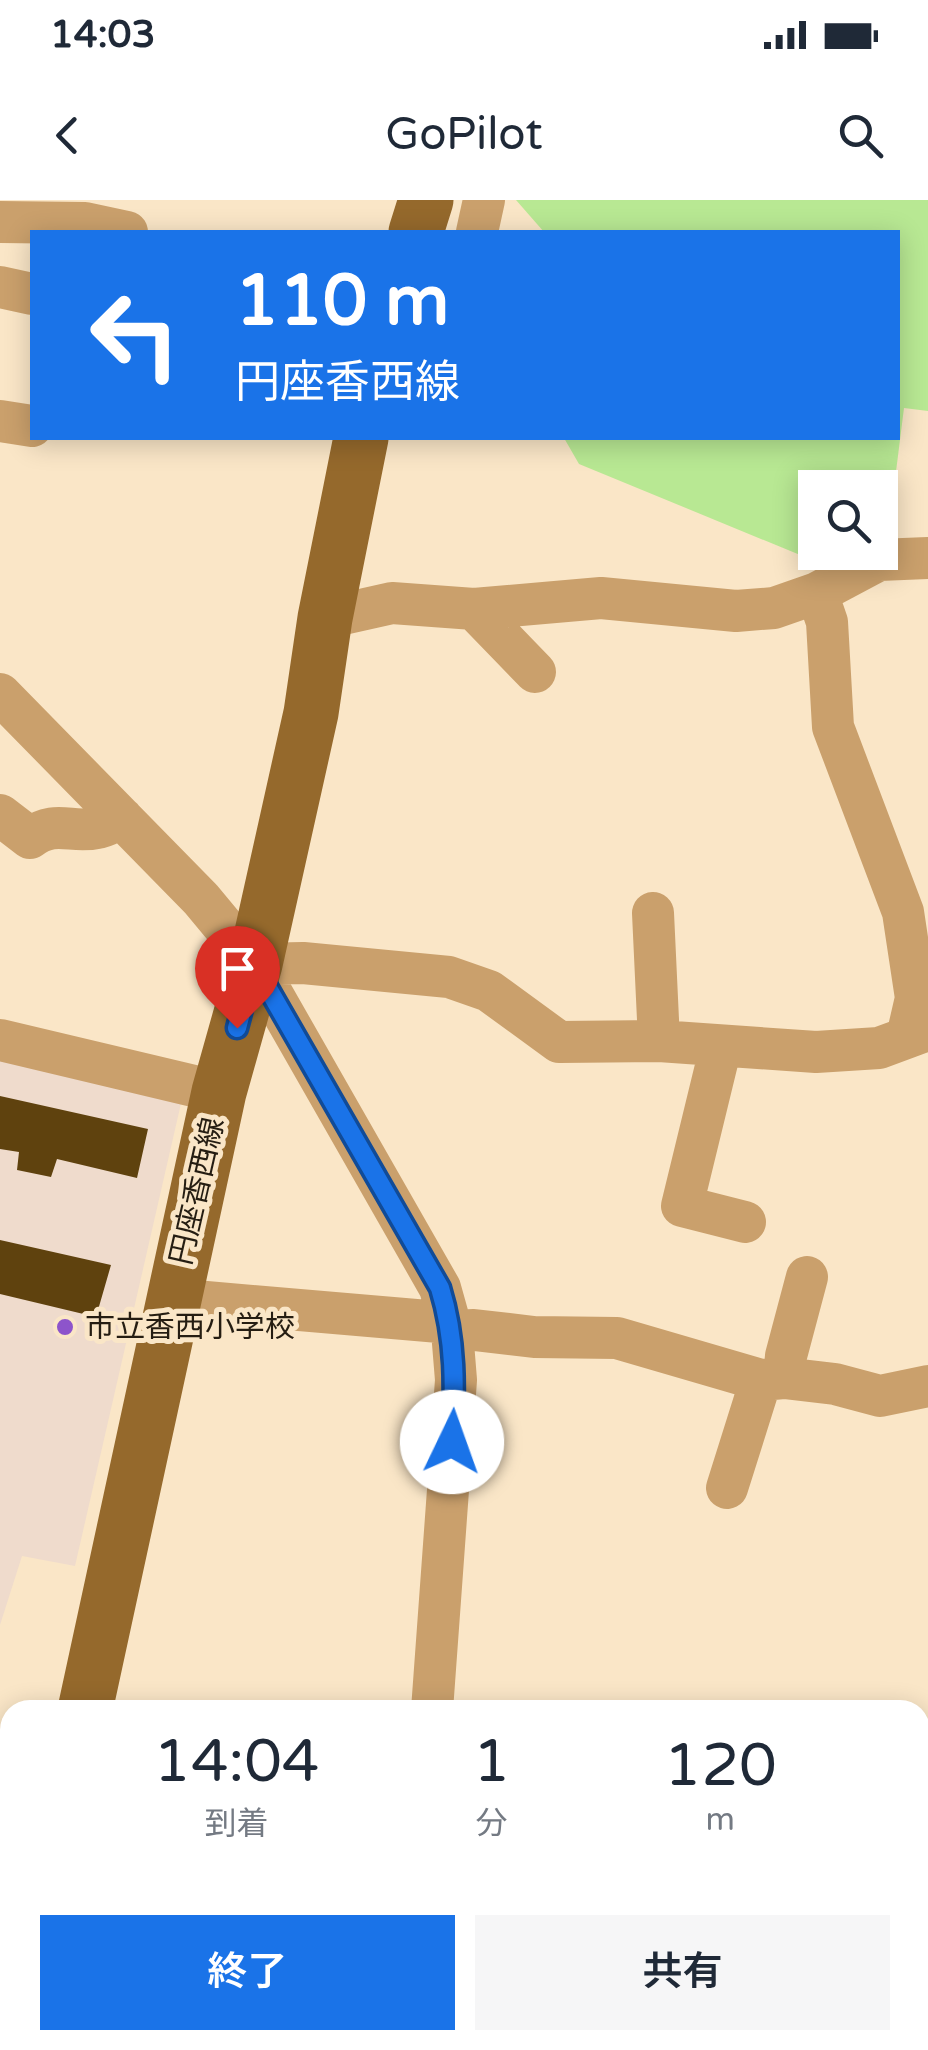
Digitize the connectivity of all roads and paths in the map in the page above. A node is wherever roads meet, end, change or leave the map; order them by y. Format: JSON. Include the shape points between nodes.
{"nodes":[{"id":1,"x":426,"y":200,"type":"edge"},
{"id":2,"x":484,"y":200,"type":"edge"},
{"id":3,"x":0,"y":222,"type":"edge"},
{"id":4,"x":118,"y":230,"type":"edge"},
{"id":5,"x":417,"y":230,"type":"edge"},
{"id":6,"x":477,"y":230,"type":"edge"},
{"id":7,"x":0,"y":287,"type":"edge"},
{"id":8,"x":30,"y":294,"type":"edge"},
{"id":9,"x":0,"y":421,"type":"edge"},
{"id":10,"x":30,"y":426,"type":"edge"},
{"id":11,"x":361,"y":440,"type":"edge"},
{"id":12,"x":928,"y":558,"type":"edge"},
{"id":13,"x":818,"y":593,"type":"junction"},
{"id":14,"x":474,"y":609,"type":"junction"},
{"id":15,"x":325,"y":618,"type":"junction"},
{"id":16,"x":535,"y":672,"type":"dead end"},
{"id":17,"x":0,"y":694,"type":"edge"},
{"id":18,"x":0,"y":815,"type":"edge"},
{"id":19,"x":122,"y":818,"type":"junction"},
{"id":20,"x":653,"y":913,"type":"dead end"},
{"id":21,"x":254,"y":964,"type":"junction"},
{"id":22,"x":917,"y":1033,"type":"edge"},
{"id":23,"x":0,"y":1040,"type":"edge"},
{"id":24,"x":660,"y":1042,"type":"junction"},
{"id":25,"x":721,"y":1046,"type":"junction"},
{"id":26,"x":219,"y":1092,"type":"junction"},
{"id":27,"x":745,"y":1222,"type":"dead end"},
{"id":28,"x":807,"y":1277,"type":"dead end"},
{"id":29,"x":172,"y":1299,"type":"junction"},
{"id":30,"x":452,"y":1327,"type":"junction"},
{"id":31,"x":773,"y":1379,"type":"junction"},
{"id":32,"x":928,"y":1386,"type":"edge"},
{"id":33,"x":727,"y":1488,"type":"dead end"},
{"id":34,"x":86,"y":1700,"type":"edge"},
{"id":35,"x":433,"y":1700,"type":"edge"}],
"edges":[{"from":1,"to":5,"type":"main road"},
{"from":2,"to":6,"type":"street"},
{"from":3,"to":4,"type":"street"},
{"from":7,"to":8,"type":"street"},
{"from":9,"to":10,"type":"street"},
{"from":11,"to":15,"type":"main road","name":"円座香西線"},
{"from":12,"to":13,"type":"street","via":[[878,560]]},
{"from":13,"to":14,"type":"street","via":[[774,608],[736,611],[601,598]]},
{"from":13,"to":22,"type":"street","via":[[827,622],[833,727],[903,912]]},
{"from":14,"to":15,"type":"street","via":[[392,603]]},
{"from":14,"to":16,"type":"street"},
{"from":15,"to":21,"type":"main road","name":"円座香西線","via":[[311,713]]},
{"from":17,"to":19,"type":"street"},
{"from":18,"to":19,"type":"street","via":[[30,838],[42,830],[95,829]]},
{"from":19,"to":21,"type":"street"},
{"from":20,"to":24,"type":"street"},
{"from":21,"to":24,"type":"street","via":[[303,962],[449,977],[489,991],[560,1042]]},
{"from":21,"to":26,"type":"main road","name":"円座香西線"},
{"from":21,"to":30,"type":"street","via":[[440,1288]]},
{"from":22,"to":25,"type":"street","via":[[879,1048]]},
{"from":23,"to":26,"type":"street"},
{"from":24,"to":25,"type":"street"},
{"from":25,"to":27,"type":"street","via":[[682,1206]]},
{"from":26,"to":29,"type":"main road","name":"円座香西線"},
{"from":28,"to":31,"type":"street","via":[[786,1356]]},
{"from":29,"to":30,"type":"street"},
{"from":29,"to":34,"type":"main road","name":"円座香西線"},
{"from":30,"to":31,"type":"street","via":[[534,1338],[617,1338]]},
{"from":30,"to":35,"type":"street","via":[[456,1380]]},
{"from":31,"to":32,"type":"street","via":[[880,1396]]},
{"from":31,"to":33,"type":"street"}]}
